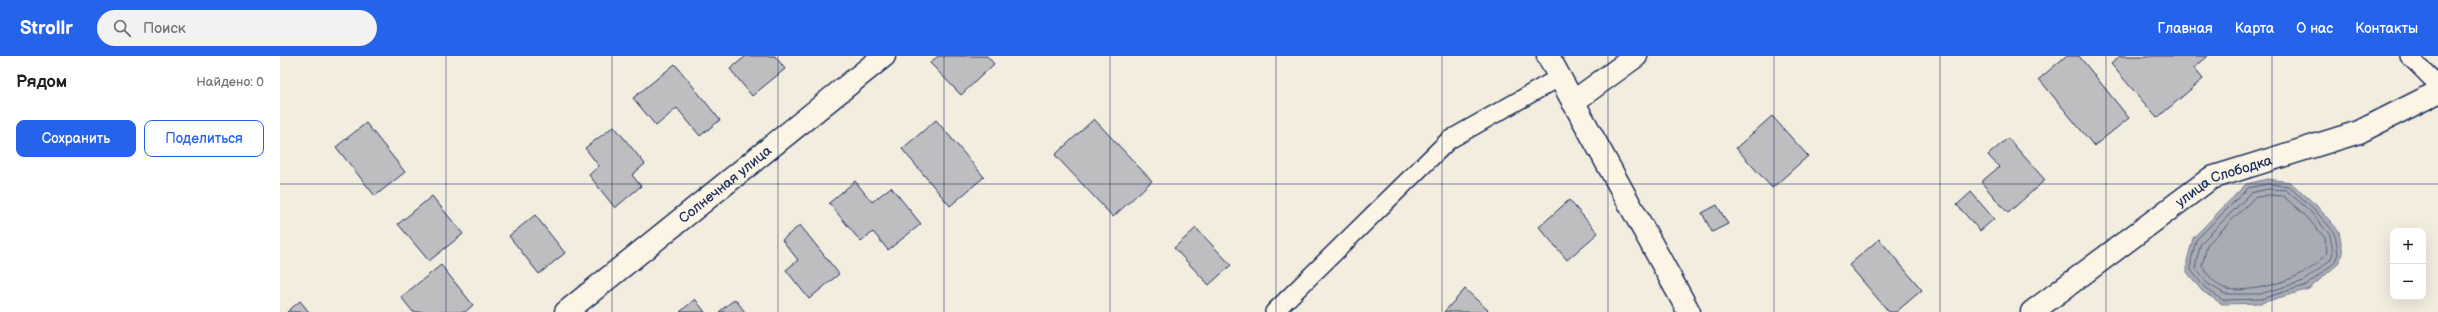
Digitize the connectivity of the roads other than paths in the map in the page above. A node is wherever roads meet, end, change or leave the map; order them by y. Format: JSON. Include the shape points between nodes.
{"nodes":[{"id":1,"x":884,"y":56,"type":"edge"},
{"id":2,"x":1548,"y":56,"type":"edge"},
{"id":3,"x":1636,"y":56,"type":"edge"},
{"id":4,"x":2409,"y":56,"type":"edge"},
{"id":5,"x":1560,"y":77,"type":"junction"},
{"id":6,"x":2438,"y":85,"type":"edge"},
{"id":7,"x":2438,"y":92,"type":"edge"},
{"id":8,"x":1573,"y":102,"type":"junction"},
{"id":9,"x":566,"y":312,"type":"edge"},
{"id":10,"x":1274,"y":312,"type":"edge"},
{"id":11,"x":1689,"y":312,"type":"edge"},
{"id":12,"x":2032,"y":312,"type":"edge"}],
"edges":[{"from":1,"to":9,"type":"street","name":"Солнечная улица"},
{"from":2,"to":5,"type":"street"},
{"from":3,"to":8,"type":"street"},
{"from":4,"to":6,"type":"lane"},
{"from":5,"to":8,"type":"street"},
{"from":5,"to":10,"type":"lane","via":[[1449,140]]},
{"from":7,"to":12,"type":"street","name":"улица Слободка","via":[[2359,132],[2211,178]]},
{"from":8,"to":11,"type":"street"}]}
